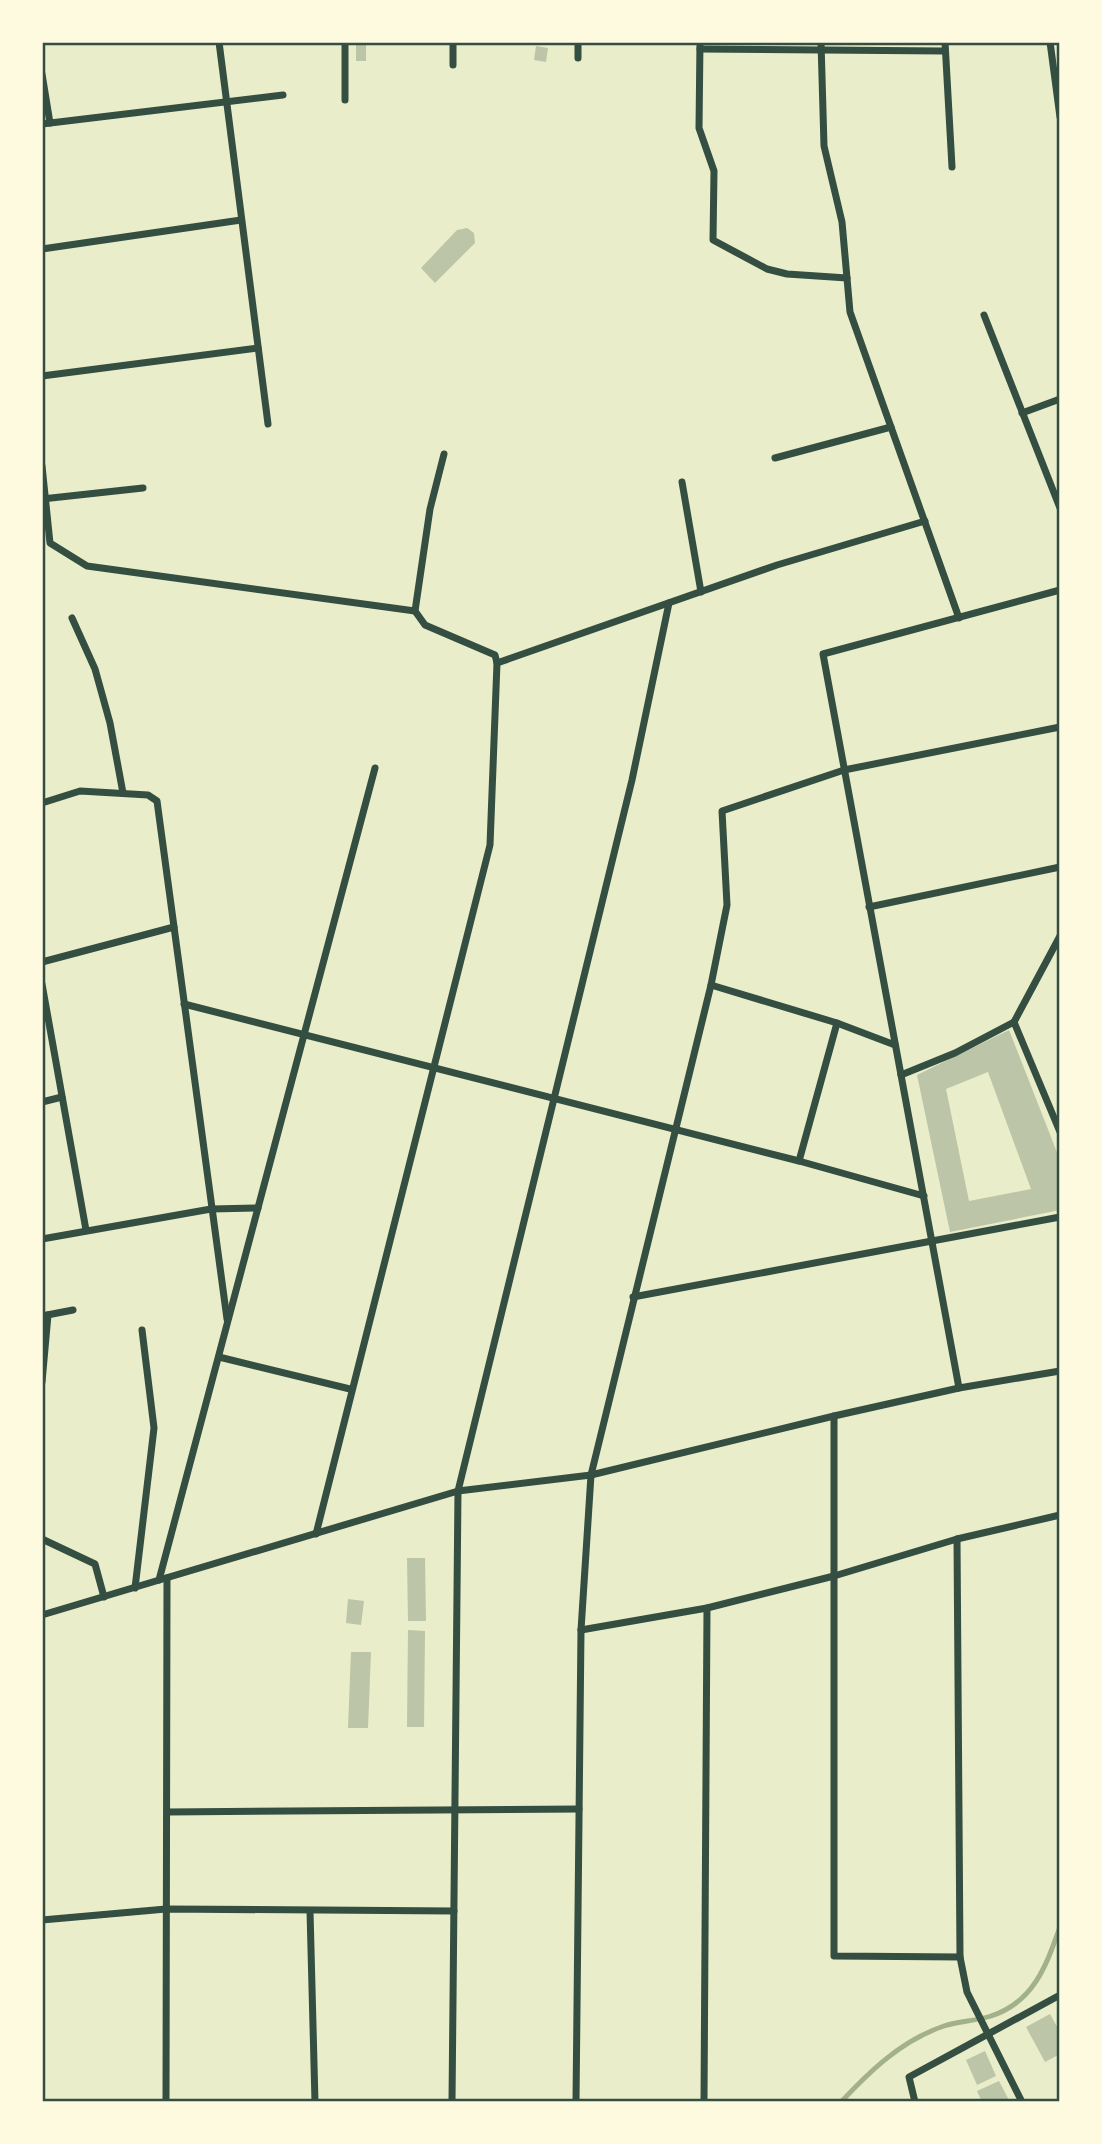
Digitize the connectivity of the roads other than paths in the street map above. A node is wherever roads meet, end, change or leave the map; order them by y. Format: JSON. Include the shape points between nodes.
{"nodes":[{"id":1,"x":219,"y":42,"type":"edge"},
{"id":2,"x":345,"y":42,"type":"edge"},
{"id":3,"x":453,"y":42,"type":"edge"},
{"id":4,"x":578,"y":42,"type":"edge"},
{"id":5,"x":945,"y":42,"type":"edge"},
{"id":6,"x":1050,"y":42,"type":"edge"},
{"id":7,"x":700,"y":46,"type":"edge"},
{"id":8,"x":821,"y":46,"type":"edge"},
{"id":9,"x":944,"y":51,"type":"junction"},
{"id":10,"x":578,"y":58,"type":"dead end"},
{"id":11,"x":453,"y":65,"type":"dead end"},
{"id":12,"x":42,"y":75,"type":"edge"},
{"id":13,"x":283,"y":95,"type":"dead end"},
{"id":14,"x":345,"y":100,"type":"dead end"},
{"id":15,"x":226,"y":102,"type":"junction"},
{"id":16,"x":1060,"y":117,"type":"edge"},
{"id":17,"x":46,"y":123,"type":"edge"},
{"id":18,"x":952,"y":167,"type":"dead end"},
{"id":19,"x":242,"y":220,"type":"junction"},
{"id":20,"x":42,"y":248,"type":"edge"},
{"id":21,"x":847,"y":278,"type":"junction"},
{"id":22,"x":984,"y":315,"type":"dead end"},
{"id":23,"x":258,"y":348,"type":"junction"},
{"id":24,"x":42,"y":376,"type":"edge"},
{"id":25,"x":1060,"y":400,"type":"edge"},
{"id":26,"x":1022,"y":413,"type":"junction"},
{"id":27,"x":268,"y":424,"type":"dead end"},
{"id":28,"x":891,"y":427,"type":"junction"},
{"id":29,"x":444,"y":454,"type":"dead end"},
{"id":30,"x":775,"y":458,"type":"dead end"},
{"id":31,"x":42,"y":466,"type":"edge"},
{"id":32,"x":682,"y":482,"type":"dead end"},
{"id":33,"x":143,"y":488,"type":"dead end"},
{"id":34,"x":44,"y":499,"type":"edge"},
{"id":35,"x":1060,"y":508,"type":"edge"},
{"id":36,"x":925,"y":521,"type":"junction"},
{"id":37,"x":1060,"y":590,"type":"edge"},
{"id":38,"x":701,"y":592,"type":"junction"},
{"id":39,"x":668,"y":603,"type":"junction"},
{"id":40,"x":415,"y":611,"type":"junction"},
{"id":41,"x":72,"y":618,"type":"dead end"},
{"id":42,"x":959,"y":618,"type":"junction"},
{"id":43,"x":497,"y":663,"type":"junction"},
{"id":44,"x":1060,"y":727,"type":"edge"},
{"id":45,"x":374,"y":768,"type":"dead end"},
{"id":46,"x":844,"y":770,"type":"junction"},
{"id":47,"x":123,"y":793,"type":"junction"},
{"id":48,"x":42,"y":803,"type":"edge"},
{"id":49,"x":1060,"y":867,"type":"edge"},
{"id":50,"x":869,"y":907,"type":"junction"},
{"id":51,"x":174,"y":927,"type":"junction"},
{"id":52,"x":1060,"y":936,"type":"edge"},
{"id":53,"x":42,"y":962,"type":"edge"},
{"id":54,"x":42,"y":984,"type":"edge"},
{"id":55,"x":711,"y":985,"type":"junction"},
{"id":56,"x":184,"y":1004,"type":"junction"},
{"id":57,"x":1014,"y":1022,"type":"junction"},
{"id":58,"x":837,"y":1023,"type":"junction"},
{"id":59,"x":304,"y":1034,"type":"junction"},
{"id":60,"x":895,"y":1045,"type":"junction"},
{"id":61,"x":433,"y":1067,"type":"junction"},
{"id":62,"x":901,"y":1075,"type":"junction"},
{"id":63,"x":62,"y":1097,"type":"junction"},
{"id":64,"x":554,"y":1098,"type":"junction"},
{"id":65,"x":42,"y":1102,"type":"edge"},
{"id":66,"x":675,"y":1129,"type":"junction"},
{"id":67,"x":1060,"y":1132,"type":"edge"},
{"id":68,"x":799,"y":1161,"type":"junction"},
{"id":69,"x":924,"y":1196,"type":"junction"},
{"id":70,"x":258,"y":1208,"type":"junction"},
{"id":71,"x":211,"y":1209,"type":"junction"},
{"id":72,"x":1060,"y":1217,"type":"edge"},
{"id":73,"x":86,"y":1230,"type":"junction"},
{"id":74,"x":42,"y":1239,"type":"edge"},
{"id":75,"x":934,"y":1243,"type":"junction"},
{"id":76,"x":633,"y":1297,"type":"junction"},
{"id":77,"x":73,"y":1310,"type":"dead end"},
{"id":78,"x":45,"y":1315,"type":"edge"},
{"id":79,"x":228,"y":1323,"type":"junction"},
{"id":80,"x":142,"y":1329,"type":"dead end"},
{"id":81,"x":219,"y":1357,"type":"junction"},
{"id":82,"x":1060,"y":1371,"type":"edge"},
{"id":83,"x":42,"y":1382,"type":"edge"},
{"id":84,"x":959,"y":1388,"type":"junction"},
{"id":85,"x":351,"y":1389,"type":"junction"},
{"id":86,"x":834,"y":1416,"type":"junction"},
{"id":87,"x":591,"y":1475,"type":"junction"},
{"id":88,"x":458,"y":1491,"type":"junction"},
{"id":89,"x":1060,"y":1515,"type":"edge"},
{"id":90,"x":316,"y":1534,"type":"junction"},
{"id":91,"x":42,"y":1539,"type":"edge"},
{"id":92,"x":957,"y":1539,"type":"junction"},
{"id":93,"x":834,"y":1576,"type":"junction"},
{"id":94,"x":163,"y":1579,"type":"junction"},
{"id":95,"x":135,"y":1588,"type":"junction"},
{"id":96,"x":104,"y":1597,"type":"junction"},
{"id":97,"x":707,"y":1608,"type":"junction"},
{"id":98,"x":42,"y":1615,"type":"edge"},
{"id":99,"x":581,"y":1630,"type":"junction"},
{"id":100,"x":579,"y":1809,"type":"junction"},
{"id":101,"x":455,"y":1811,"type":"junction"},
{"id":102,"x":168,"y":1812,"type":"junction"},
{"id":103,"x":166,"y":1909,"type":"junction"},
{"id":104,"x":310,"y":1911,"type":"junction"},
{"id":105,"x":454,"y":1911,"type":"junction"},
{"id":106,"x":42,"y":1920,"type":"edge"},
{"id":107,"x":960,"y":1957,"type":"junction"},
{"id":108,"x":1060,"y":1995,"type":"edge"},
{"id":109,"x":987,"y":2032,"type":"junction"},
{"id":110,"x":166,"y":2102,"type":"edge"},
{"id":111,"x":315,"y":2102,"type":"edge"},
{"id":112,"x":452,"y":2102,"type":"edge"},
{"id":113,"x":576,"y":2102,"type":"edge"},
{"id":114,"x":704,"y":2102,"type":"edge"},
{"id":115,"x":915,"y":2102,"type":"edge"},
{"id":116,"x":1023,"y":2102,"type":"edge"}],
"edges":[{"from":1,"to":15,"type":"street"},
{"from":2,"to":14,"type":"street"},
{"from":3,"to":11,"type":"street"},
{"from":4,"to":10,"type":"street"},
{"from":5,"to":9,"type":"street"},
{"from":6,"to":16,"type":"street"},
{"from":7,"to":8,"type":"street"},
{"from":7,"to":21,"type":"street","via":[[699,128],[714,172],[713,240],[767,269]]},
{"from":8,"to":9,"type":"street"},
{"from":8,"to":21,"type":"street","via":[[824,146],[842,222]]},
{"from":9,"to":18,"type":"street"},
{"from":12,"to":17,"type":"street"},
{"from":13,"to":15,"type":"street"},
{"from":15,"to":17,"type":"street"},
{"from":15,"to":19,"type":"street"},
{"from":19,"to":20,"type":"street"},
{"from":19,"to":23,"type":"street"},
{"from":21,"to":28,"type":"street","via":[[850,312]]},
{"from":22,"to":26,"type":"street"},
{"from":23,"to":24,"type":"street"},
{"from":23,"to":27,"type":"street"},
{"from":25,"to":26,"type":"street"},
{"from":26,"to":35,"type":"street"},
{"from":28,"to":30,"type":"street"},
{"from":28,"to":36,"type":"street"},
{"from":29,"to":40,"type":"street","via":[[430,509]]},
{"from":31,"to":34,"type":"street"},
{"from":32,"to":38,"type":"street"},
{"from":33,"to":34,"type":"street"},
{"from":34,"to":40,"type":"street","via":[[50,543],[87,566]]},
{"from":36,"to":38,"type":"street"},
{"from":36,"to":42,"type":"street"},
{"from":37,"to":42,"type":"street"},
{"from":38,"to":39,"type":"street"},
{"from":39,"to":43,"type":"street"},
{"from":39,"to":64,"type":"street","via":[[632,780]]},
{"from":40,"to":43,"type":"street","via":[[425,625],[495,655]]},
{"from":41,"to":47,"type":"street","via":[[95,669]]},
{"from":42,"to":46,"type":"street","via":[[823,654]]},
{"from":43,"to":61,"type":"street","via":[[490,845]]},
{"from":44,"to":46,"type":"street"},
{"from":45,"to":59,"type":"street"},
{"from":46,"to":50,"type":"street"},
{"from":46,"to":55,"type":"street","via":[[722,811],[727,905]]},
{"from":47,"to":48,"type":"street","via":[[80,791]]},
{"from":47,"to":51,"type":"street","via":[[148,794],[157,800]]},
{"from":49,"to":50,"type":"street"},
{"from":50,"to":60,"type":"street"},
{"from":51,"to":53,"type":"street"},
{"from":51,"to":56,"type":"street"},
{"from":52,"to":57,"type":"street"},
{"from":54,"to":63,"type":"street"},
{"from":55,"to":58,"type":"street"},
{"from":55,"to":66,"type":"street"},
{"from":56,"to":59,"type":"street"},
{"from":56,"to":71,"type":"street"},
{"from":57,"to":62,"type":"street"},
{"from":57,"to":67,"type":"street"},
{"from":58,"to":60,"type":"street"},
{"from":58,"to":68,"type":"street"},
{"from":59,"to":61,"type":"street"},
{"from":59,"to":70,"type":"street"},
{"from":60,"to":62,"type":"street"},
{"from":61,"to":64,"type":"street"},
{"from":61,"to":85,"type":"street"},
{"from":62,"to":69,"type":"street"},
{"from":63,"to":65,"type":"street"},
{"from":63,"to":73,"type":"street"},
{"from":64,"to":66,"type":"street"},
{"from":64,"to":88,"type":"street"},
{"from":66,"to":68,"type":"street"},
{"from":66,"to":76,"type":"street"},
{"from":68,"to":69,"type":"street"},
{"from":69,"to":75,"type":"street"},
{"from":70,"to":71,"type":"street"},
{"from":70,"to":79,"type":"street"},
{"from":71,"to":73,"type":"street"},
{"from":71,"to":79,"type":"street"},
{"from":72,"to":75,"type":"street"},
{"from":73,"to":74,"type":"street"},
{"from":75,"to":76,"type":"street"},
{"from":75,"to":84,"type":"street"},
{"from":76,"to":87,"type":"street"},
{"from":77,"to":78,"type":"street"},
{"from":78,"to":83,"type":"street"},
{"from":79,"to":81,"type":"street"},
{"from":80,"to":95,"type":"street","via":[[155,1428]]},
{"from":81,"to":85,"type":"street"},
{"from":81,"to":94,"type":"street"},
{"from":82,"to":84,"type":"street"},
{"from":84,"to":86,"type":"street"},
{"from":85,"to":90,"type":"street"},
{"from":86,"to":87,"type":"street"},
{"from":86,"to":93,"type":"street"},
{"from":87,"to":88,"type":"street"},
{"from":87,"to":99,"type":"street"},
{"from":88,"to":90,"type":"street"},
{"from":88,"to":101,"type":"street"},
{"from":89,"to":92,"type":"street"},
{"from":90,"to":94,"type":"street"},
{"from":91,"to":96,"type":"street","via":[[96,1564]]},
{"from":92,"to":93,"type":"street"},
{"from":92,"to":107,"type":"street"},
{"from":93,"to":97,"type":"street"},
{"from":93,"to":107,"type":"street","via":[[834,1956]]},
{"from":94,"to":95,"type":"street"},
{"from":94,"to":102,"type":"street"},
{"from":95,"to":96,"type":"street"},
{"from":96,"to":98,"type":"street"},
{"from":97,"to":99,"type":"street"},
{"from":97,"to":114,"type":"street"},
{"from":99,"to":100,"type":"street"},
{"from":100,"to":101,"type":"street"},
{"from":100,"to":113,"type":"street"},
{"from":101,"to":102,"type":"street"},
{"from":101,"to":105,"type":"street"},
{"from":102,"to":103,"type":"street"},
{"from":103,"to":104,"type":"street"},
{"from":103,"to":106,"type":"street"},
{"from":103,"to":110,"type":"street"},
{"from":104,"to":105,"type":"street"},
{"from":104,"to":111,"type":"street"},
{"from":105,"to":112,"type":"street"},
{"from":107,"to":109,"type":"street","via":[[967,1992]]},
{"from":108,"to":109,"type":"street"},
{"from":109,"to":115,"type":"street","via":[[909,2077]]},
{"from":109,"to":116,"type":"street"}]}
